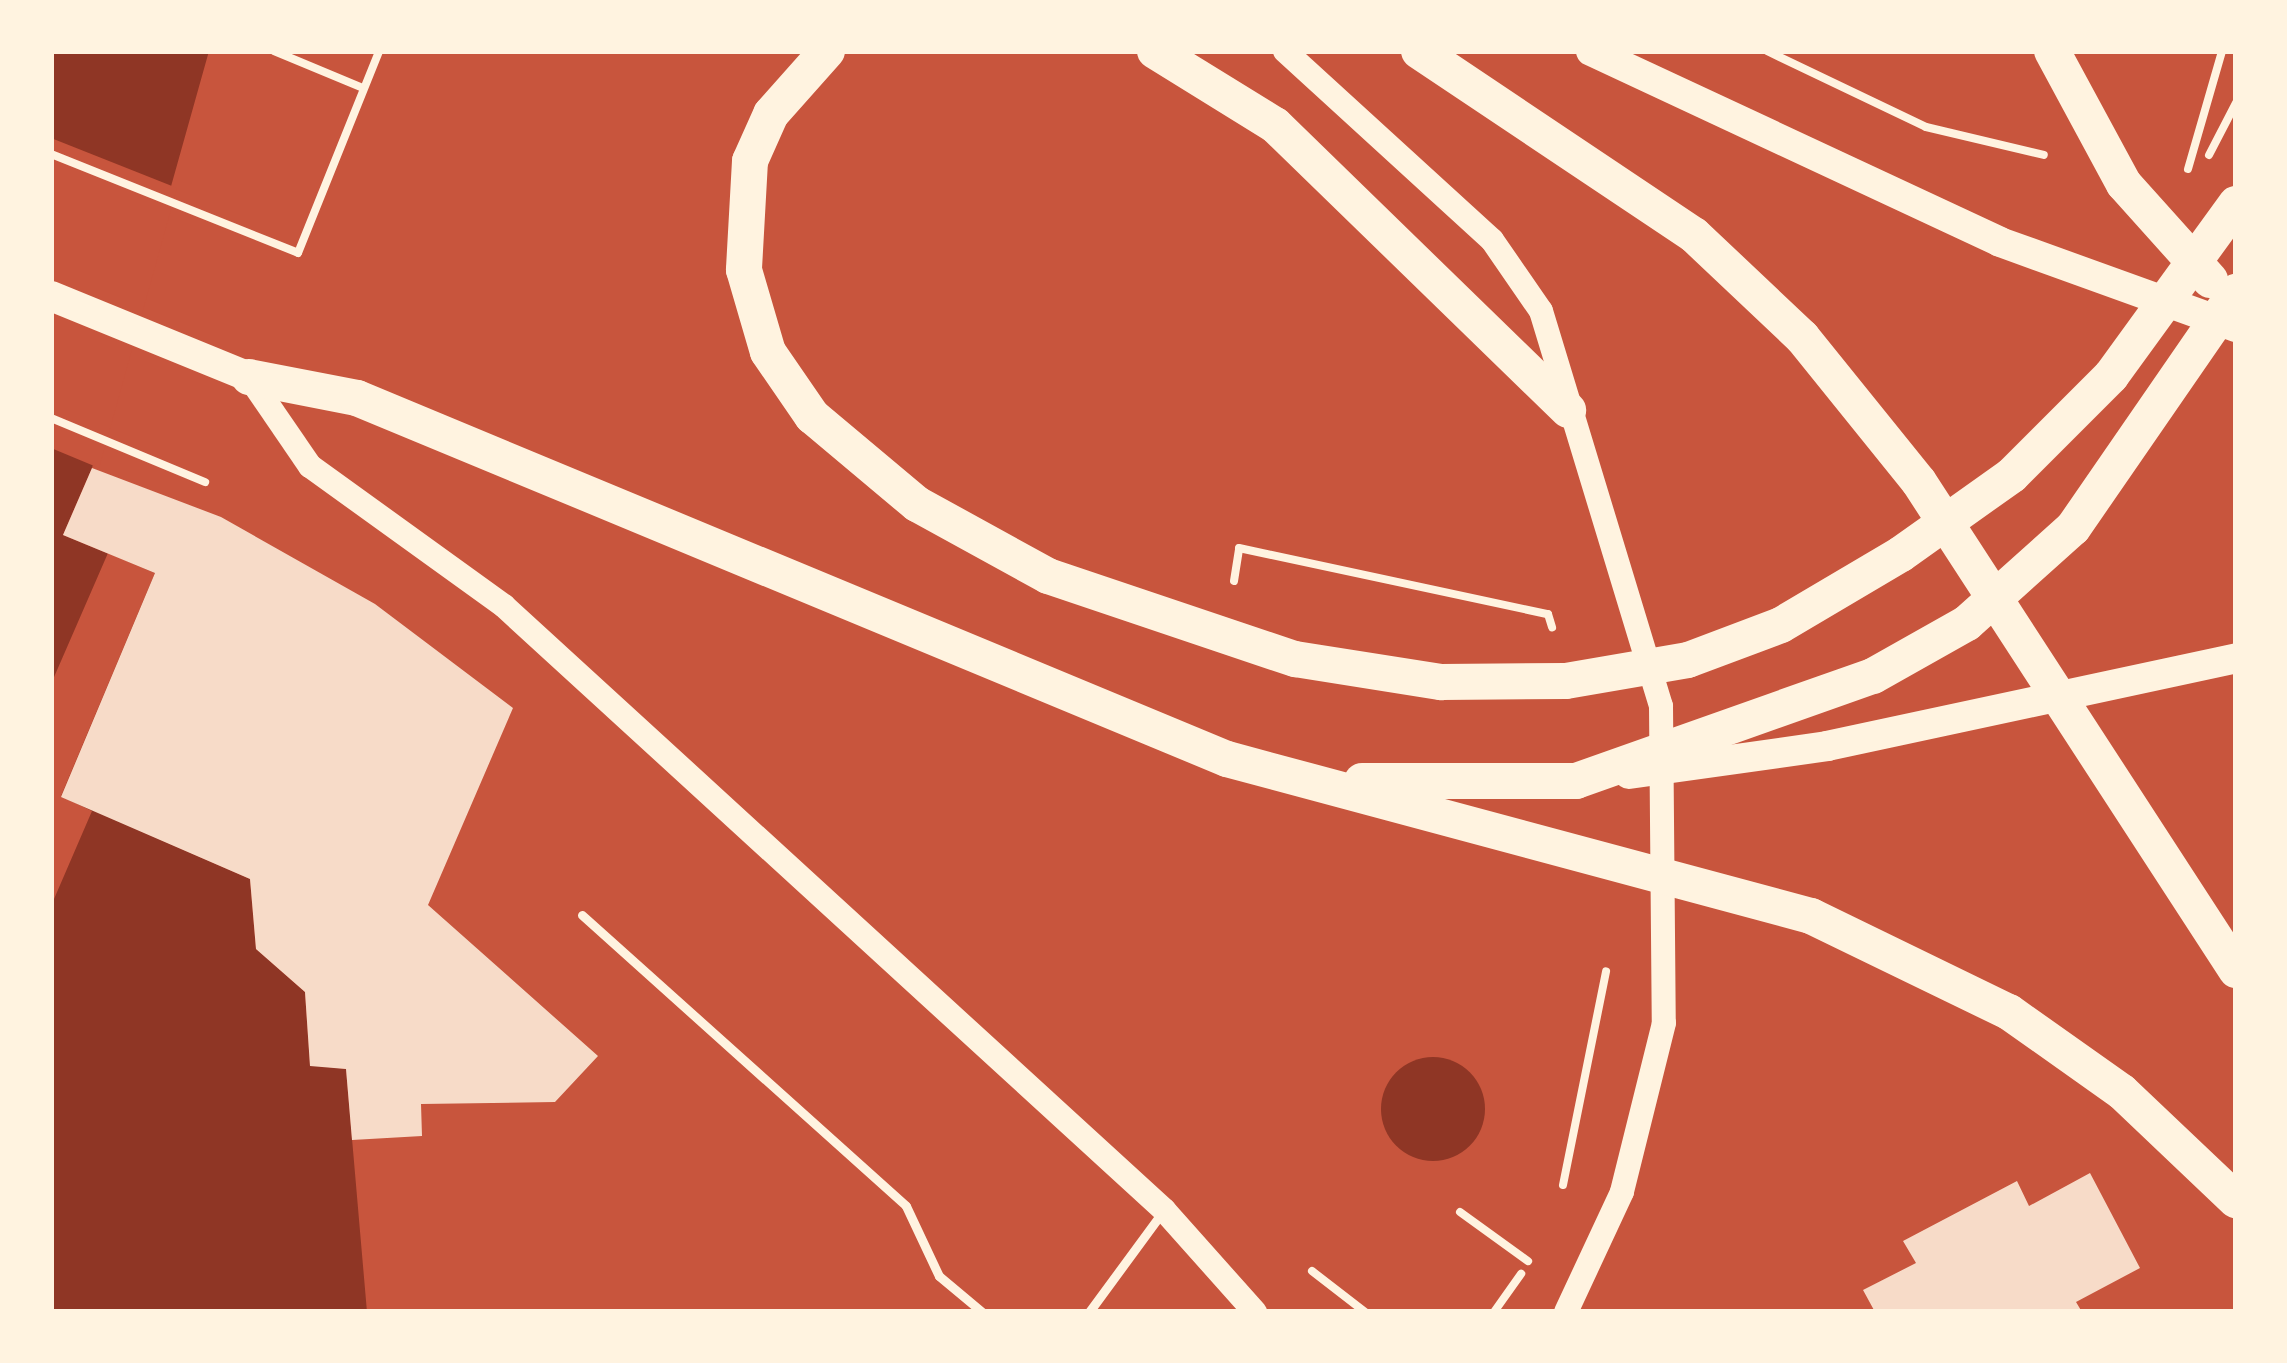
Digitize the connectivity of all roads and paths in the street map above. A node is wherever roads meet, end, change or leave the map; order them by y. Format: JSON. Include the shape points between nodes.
{"nodes":[{"id":1,"x":274,"y":51,"type":"edge"},
{"id":2,"x":379,"y":51,"type":"edge"},
{"id":3,"x":827,"y":51,"type":"edge"},
{"id":4,"x":1155,"y":51,"type":"edge"},
{"id":5,"x":1285,"y":51,"type":"edge"},
{"id":6,"x":1419,"y":51,"type":"edge"},
{"id":7,"x":1591,"y":51,"type":"edge"},
{"id":8,"x":1767,"y":51,"type":"edge"},
{"id":9,"x":2052,"y":51,"type":"edge"},
{"id":10,"x":2222,"y":51,"type":"edge"},
{"id":11,"x":363,"y":88,"type":"junction"},
{"id":12,"x":51,"y":154,"type":"edge"},
{"id":13,"x":2051,"y":157,"type":"dead end"},
{"id":14,"x":2186,"y":176,"type":"dead end"},
{"id":15,"x":2236,"y":205,"type":"edge"},
{"id":16,"x":2236,"y":292,"type":"edge"},
{"id":17,"x":51,"y":296,"type":"edge"},
{"id":18,"x":2236,"y":302,"type":"edge"},
{"id":19,"x":2236,"y":327,"type":"edge"},
{"id":20,"x":249,"y":377,"type":"junction"},
{"id":21,"x":1568,"y":410,"type":"junction"},
{"id":22,"x":51,"y":418,"type":"edge"},
{"id":23,"x":205,"y":482,"type":"dead end"},
{"id":24,"x":1233,"y":580,"type":"dead end"},
{"id":25,"x":1554,"y":634,"type":"dead end"},
{"id":26,"x":2236,"y":658,"type":"edge"},
{"id":27,"x":1322,"y":781,"type":"junction"},
{"id":28,"x":1576,"y":781,"type":"junction"},
{"id":29,"x":582,"y":915,"type":"dead end"},
{"id":30,"x":1607,"y":956,"type":"dead end"},
{"id":31,"x":2236,"y":970,"type":"edge"},
{"id":32,"x":2236,"y":1200,"type":"edge"},
{"id":33,"x":1555,"y":1203,"type":"dead end"},
{"id":34,"x":1164,"y":1210,"type":"junction"},
{"id":35,"x":1460,"y":1212,"type":"dead end"},
{"id":36,"x":1539,"y":1239,"type":"dead end"},
{"id":37,"x":1531,"y":1257,"type":"junction"},
{"id":38,"x":1312,"y":1271,"type":"dead end"},
{"id":39,"x":1580,"y":1288,"type":"junction"},
{"id":40,"x":982,"y":1312,"type":"edge"},
{"id":41,"x":1089,"y":1312,"type":"edge"},
{"id":42,"x":1255,"y":1312,"type":"edge"},
{"id":43,"x":1365,"y":1312,"type":"edge"},
{"id":44,"x":1494,"y":1312,"type":"edge"},
{"id":45,"x":1566,"y":1312,"type":"edge"}],
"edges":[{"from":1,"to":11,"type":"path"},
{"from":2,"to":11,"type":"path"},
{"from":3,"to":15,"type":"highway","via":[[771,114],[750,161],[744,270],[768,352],[812,416],[917,504],[1048,576],[1295,659],[1441,682],[1566,681],[1688,660],[1781,625],[2012,476],[2110,376]]},
{"from":4,"to":21,"type":"highway","via":[[1275,125]]},
{"from":5,"to":21,"type":"main road","via":[[1492,240],[1541,310]]},
{"from":6,"to":31,"type":"highway","via":[[1694,235],[1802,338],[1919,482]]},
{"from":7,"to":19,"type":"main road","via":[[2000,242]]},
{"from":8,"to":13,"type":"path","via":[[1926,127]]},
{"from":9,"to":18,"type":"highway","via":[[2124,184]]},
{"from":10,"to":14,"type":"path"},
{"from":11,"to":12,"type":"path","via":[[298,253]]},
{"from":16,"to":28,"type":"highway","via":[[2131,459],[2074,528],[1967,622],[1873,676]]},
{"from":17,"to":20,"type":"main road"},
{"from":20,"to":27,"type":"highway","via":[[357,398],[1128,722]]},
{"from":20,"to":34,"type":"main road","via":[[310,466],[504,606]]},
{"from":21,"to":39,"type":"main road","via":[[1661,706],[1664,1023],[1622,1192]]},
{"from":22,"to":23,"type":"path"},
{"from":24,"to":25,"type":"path","via":[[1238,548],[1548,614]]},
{"from":26,"to":28,"type":"main road","via":[[1827,746]]},
{"from":27,"to":28,"type":"highway"},
{"from":27,"to":32,"type":"highway","via":[[1811,916],[2009,1012],[2122,1092]]},
{"from":29,"to":40,"type":"lane","via":[[906,1206],[939,1276]]},
{"from":30,"to":33,"type":"path","via":[[1604,1017]]},
{"from":34,"to":41,"type":"lane"},
{"from":34,"to":42,"type":"main road"},
{"from":35,"to":37,"type":"path"},
{"from":36,"to":37,"type":"path"},
{"from":37,"to":39,"type":"path"},
{"from":37,"to":44,"type":"path"},
{"from":38,"to":43,"type":"path"},
{"from":39,"to":45,"type":"main road"}]}
